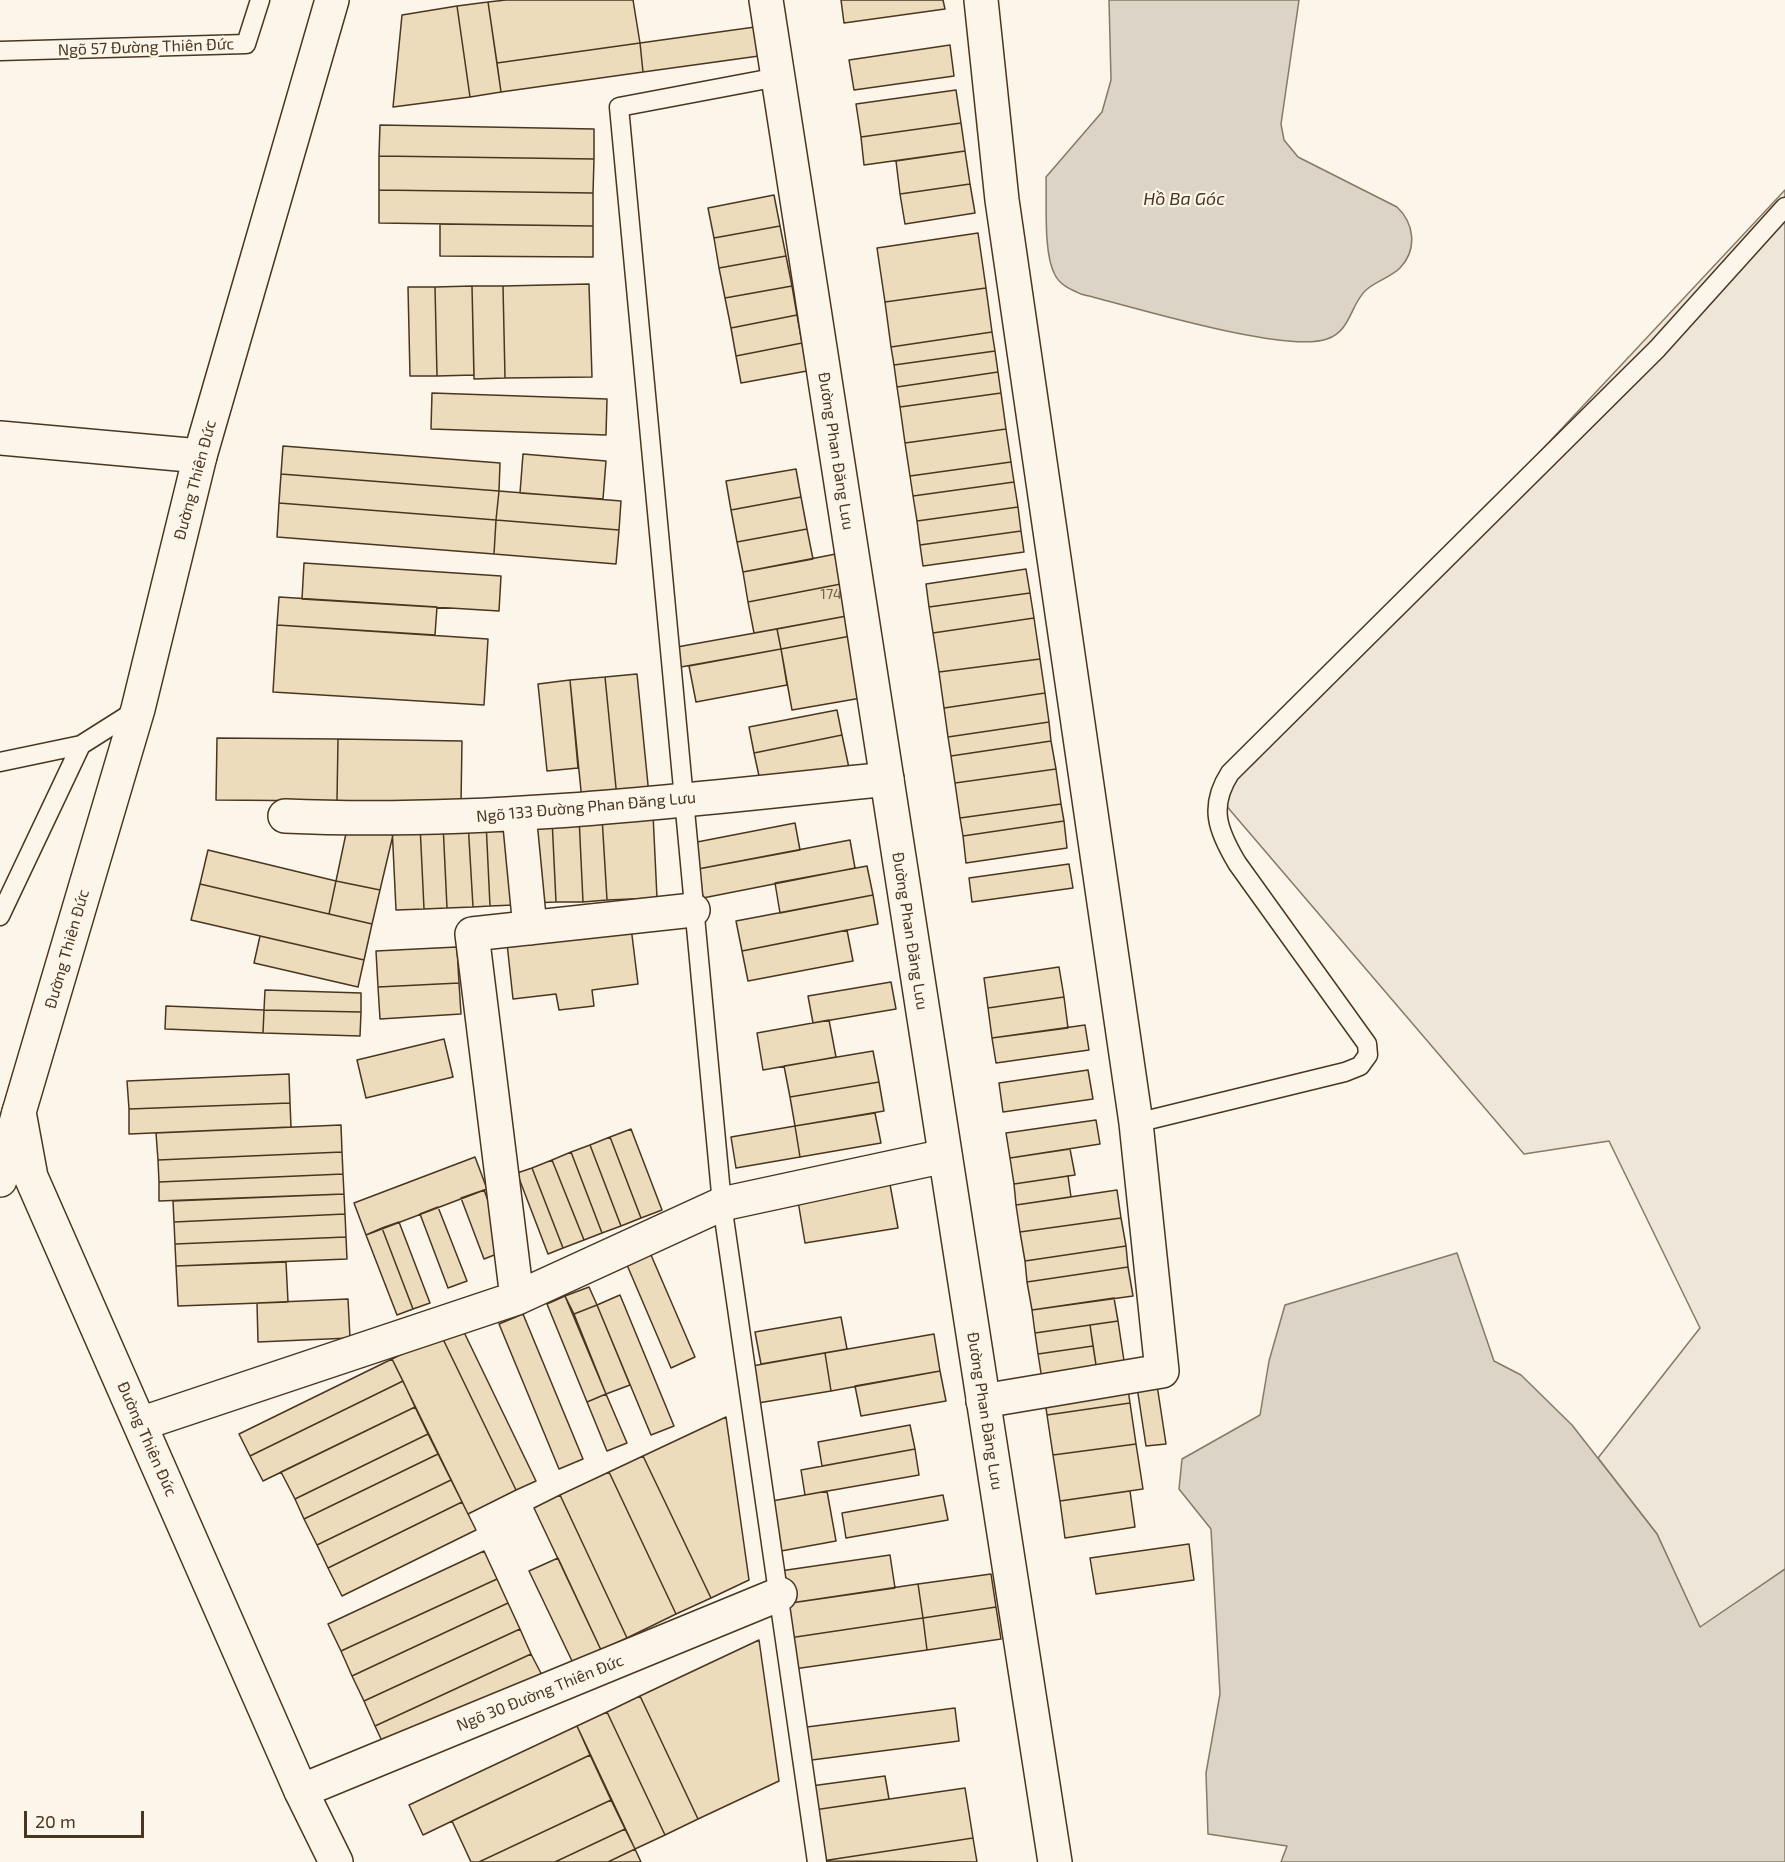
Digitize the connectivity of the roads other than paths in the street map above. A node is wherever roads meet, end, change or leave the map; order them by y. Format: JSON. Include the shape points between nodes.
{"nodes":[{"id":1,"x":260,"y":0,"type":"edge"},
{"id":2,"x":332,"y":0,"type":"edge"},
{"id":3,"x":766,"y":0,"type":"edge"},
{"id":4,"x":981,"y":0,"type":"edge"},
{"id":5,"x":0,"y":51,"type":"edge"},
{"id":6,"x":778,"y":76,"type":"junction"},
{"id":7,"x":1785,"y":207,"type":"edge"},
{"id":8,"x":0,"y":438,"type":"edge"},
{"id":9,"x":200,"y":456,"type":"junction"},
{"id":10,"x":138,"y":709,"type":"junction"},
{"id":11,"x":81,"y":745,"type":"junction"},
{"id":12,"x":0,"y":762,"type":"edge"},
{"id":13,"x":887,"y":779,"type":"junction"},
{"id":14,"x":683,"y":801,"type":"junction"},
{"id":15,"x":519,"y":814,"type":"junction"},
{"id":16,"x":285,"y":816,"type":"dead end"},
{"id":17,"x":693,"y":910,"type":"junction"},
{"id":18,"x":0,"y":916,"type":"edge"},
{"id":19,"x":530,"y":928,"type":"junction"},
{"id":20,"x":19,"y":1112,"type":"junction"},
{"id":21,"x":1136,"y":1123,"type":"junction"},
{"id":22,"x":945,"y":1156,"type":"junction"},
{"id":23,"x":0,"y":1180,"type":"edge"},
{"id":24,"x":722,"y":1204,"type":"junction"},
{"id":25,"x":518,"y":1298,"type":"junction"},
{"id":26,"x":983,"y":1401,"type":"junction"},
{"id":27,"x":140,"y":1424,"type":"junction"},
{"id":28,"x":780,"y":1594,"type":"junction"},
{"id":29,"x":301,"y":1791,"type":"junction"},
{"id":30,"x":336,"y":1862,"type":"edge"},
{"id":31,"x":817,"y":1862,"type":"edge"},
{"id":32,"x":1055,"y":1862,"type":"edge"}],
"edges":[{"from":1,"to":5,"type":"lane","name":"Ngõ 57 Đường Thiên Đức","via":[[246,44]]},
{"from":2,"to":9,"type":"main road","name":"Đường Thiên Đức"},
{"from":3,"to":6,"type":"main road","name":"Đường Phan Đăng Lưu"},
{"from":4,"to":21,"type":"main road","via":[[1002,200]]},
{"from":6,"to":13,"type":"main road","name":"Đường Phan Đăng Lưu"},
{"from":6,"to":14,"type":"lane","via":[[620,107]]},
{"from":7,"to":21,"type":"lane","via":[[1657,349],[1224,782],[1217,812],[1222,837],[1367,1044],[1368,1055],[1360,1066],[1345,1072]]},
{"from":8,"to":9,"type":"main road"},
{"from":9,"to":10,"type":"main road","name":"Đường Thiên Đức"},
{"from":10,"to":11,"type":"lane"},
{"from":10,"to":20,"type":"main road","name":"Đường Thiên Đức"},
{"from":11,"to":12,"type":"lane"},
{"from":11,"to":18,"type":"lane"},
{"from":13,"to":14,"type":"main road","name":"Ngõ 133 Đường Phan Đăng Lưu"},
{"from":13,"to":22,"type":"main road","name":"Đường Phan Đăng Lưu"},
{"from":14,"to":15,"type":"main road","name":"Ngõ 133 Đường Phan Đăng Lưu"},
{"from":14,"to":17,"type":"lane"},
{"from":15,"to":16,"type":"main road","name":"Ngõ 133 Đường Phan Đăng Lưu","via":[[367,820]]},
{"from":15,"to":19,"type":"main road"},
{"from":17,"to":19,"type":"main road"},
{"from":17,"to":24,"type":"lane"},
{"from":19,"to":25,"type":"main road","via":[[472,934]]},
{"from":20,"to":23,"type":"main road"},
{"from":20,"to":27,"type":"main road","name":"Đường Thiên Đức","via":[[31,1177]]},
{"from":21,"to":26,"type":"main road","via":[[1162,1371]]},
{"from":22,"to":24,"type":"main road"},
{"from":22,"to":26,"type":"main road","name":"Đường Phan Đăng Lưu"},
{"from":24,"to":25,"type":"main road"},
{"from":24,"to":28,"type":"lane"},
{"from":25,"to":27,"type":"main road"},
{"from":26,"to":32,"type":"main road","name":"Đường Phan Đăng Lưu"},
{"from":27,"to":29,"type":"main road","name":"Đường Thiên Đức"},
{"from":28,"to":29,"type":"main road","name":"Ngõ 30 Đường Thiên Đức"},
{"from":28,"to":31,"type":"lane"},
{"from":29,"to":30,"type":"main road","name":"Đường Thiên Đức"}]}
